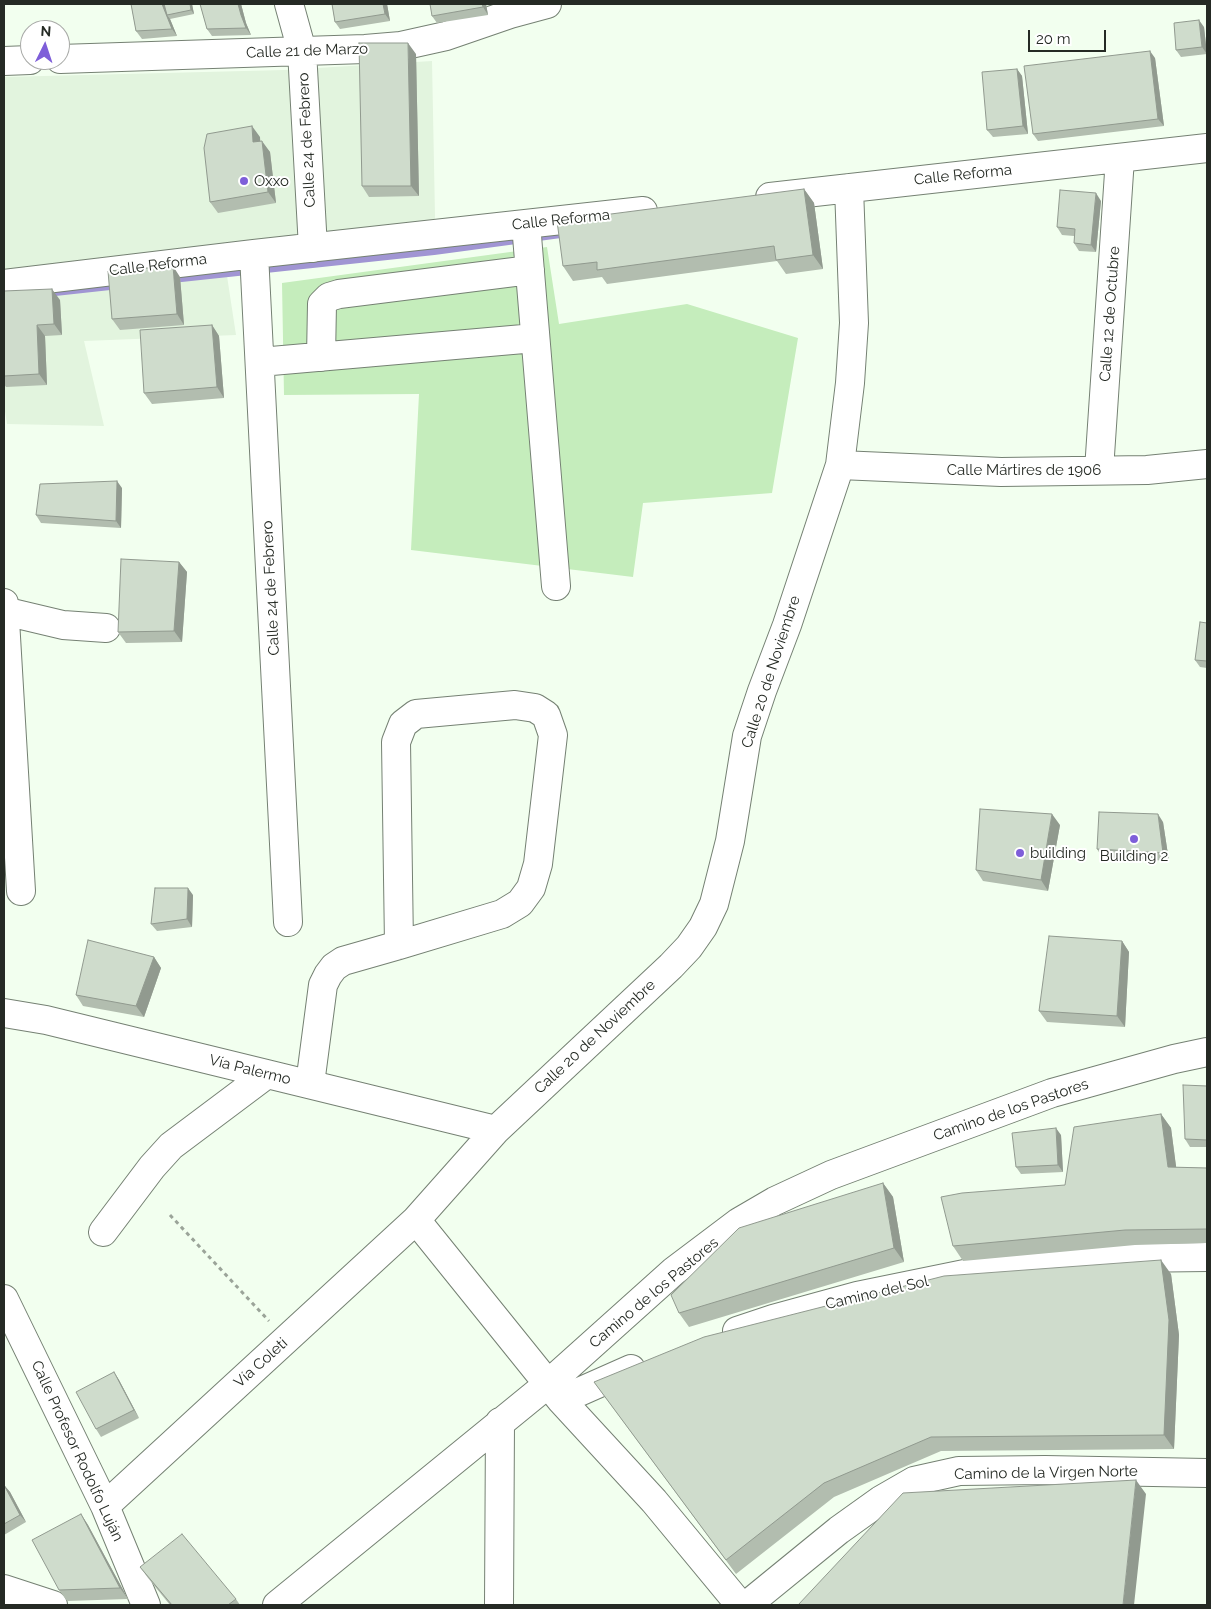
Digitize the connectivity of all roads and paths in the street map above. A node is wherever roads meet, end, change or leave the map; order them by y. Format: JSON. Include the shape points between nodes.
{"nodes":[{"id":1,"x":289,"y":4,"type":"edge"},
{"id":2,"x":547,"y":4,"type":"edge"},
{"id":3,"x":509,"y":9,"type":"edge"},
{"id":4,"x":302,"y":51,"type":"junction"},
{"id":5,"x":70,"y":59,"type":"edge"},
{"id":6,"x":20,"y":60,"type":"edge"},
{"id":7,"x":4,"y":61,"type":"edge"},
{"id":8,"x":1207,"y":148,"type":"edge"},
{"id":9,"x":1120,"y":158,"type":"junction"},
{"id":10,"x":849,"y":188,"type":"junction"},
{"id":11,"x":741,"y":200,"type":"edge"},
{"id":12,"x":663,"y":209,"type":"edge"},
{"id":13,"x":526,"y":224,"type":"junction"},
{"id":14,"x":313,"y":248,"type":"junction"},
{"id":15,"x":254,"y":254,"type":"junction"},
{"id":16,"x":530,"y":270,"type":"junction"},
{"id":17,"x":4,"y":284,"type":"edge"},
{"id":18,"x":535,"y":338,"type":"junction"},
{"id":19,"x":320,"y":357,"type":"junction"},
{"id":20,"x":260,"y":362,"type":"junction"},
{"id":21,"x":1207,"y":464,"type":"edge"},
{"id":22,"x":840,"y":465,"type":"junction"},
{"id":23,"x":1099,"y":470,"type":"junction"},
{"id":24,"x":556,"y":586,"type":"dead end"},
{"id":25,"x":4,"y":603,"type":"edge"},
{"id":26,"x":4,"y":611,"type":"edge"},
{"id":27,"x":106,"y":628,"type":"dead end"},
{"id":28,"x":21,"y":891,"type":"dead end"},
{"id":29,"x":288,"y":922,"type":"dead end"},
{"id":30,"x":399,"y":944,"type":"junction"},
{"id":31,"x":4,"y":1013,"type":"edge"},
{"id":32,"x":1207,"y":1052,"type":"edge"},
{"id":33,"x":267,"y":1074,"type":"junction"},
{"id":34,"x":310,"y":1084,"type":"junction"},
{"id":35,"x":496,"y":1130,"type":"junction"},
{"id":36,"x":170,"y":1215,"type":"dead end"},
{"id":37,"x":416,"y":1220,"type":"junction"},
{"id":38,"x":103,"y":1232,"type":"dead end"},
{"id":39,"x":1207,"y":1257,"type":"edge"},
{"id":40,"x":4,"y":1299,"type":"edge"},
{"id":41,"x":287,"y":1340,"type":"junction"},
{"id":42,"x":710,"y":1341,"type":"edge"},
{"id":43,"x":650,"y":1362,"type":"edge"},
{"id":44,"x":555,"y":1392,"type":"junction"},
{"id":45,"x":500,"y":1422,"type":"junction"},
{"id":46,"x":1207,"y":1473,"type":"edge"},
{"id":47,"x":105,"y":1506,"type":"junction"},
{"id":48,"x":4,"y":1589,"type":"edge"},
{"id":49,"x":53,"y":1605,"type":"edge"},
{"id":50,"x":146,"y":1605,"type":"edge"},
{"id":51,"x":277,"y":1605,"type":"edge"},
{"id":52,"x":499,"y":1605,"type":"edge"},
{"id":53,"x":740,"y":1605,"type":"edge"},
{"id":54,"x":747,"y":1605,"type":"edge"}],
"edges":[{"from":1,"to":4,"type":"street","name":"Calle 24 de Febrero"},
{"from":2,"to":3,"type":"street","name":"Calle 21 de Marzo"},
{"from":3,"to":4,"type":"street","name":"Calle 21 de Marzo","via":[[446,36],[402,46]]},
{"from":4,"to":5,"type":"street","name":"Calle 21 de Marzo"},
{"from":4,"to":14,"type":"street","name":"Calle 24 de Febrero"},
{"from":6,"to":7,"type":"street"},
{"from":8,"to":9,"type":"street","name":"Calle Reforma"},
{"from":9,"to":10,"type":"street","name":"Calle Reforma"},
{"from":9,"to":23,"type":"street","name":"Calle 12 de Octubre"},
{"from":10,"to":11,"type":"street","name":"Calle Reforma"},
{"from":10,"to":22,"type":"street","name":"Calle 20 de Noviembre","via":[[854,323]]},
{"from":12,"to":13,"type":"street","name":"Calle Reforma"},
{"from":13,"to":14,"type":"street","name":"Calle Reforma"},
{"from":13,"to":16,"type":"street"},
{"from":14,"to":15,"type":"street","name":"Calle Reforma"},
{"from":15,"to":17,"type":"street","name":"Calle Reforma"},
{"from":15,"to":20,"type":"street","name":"Calle 24 de Febrero"},
{"from":16,"to":18,"type":"street"},
{"from":16,"to":19,"type":"street","via":[[329,297],[322,304]]},
{"from":18,"to":19,"type":"street"},
{"from":18,"to":24,"type":"street"},
{"from":19,"to":20,"type":"street"},
{"from":20,"to":29,"type":"street","name":"Calle 24 de Febrero"},
{"from":21,"to":23,"type":"street","name":"Calle Mártires de 1906","via":[[1147,470]]},
{"from":22,"to":23,"type":"street","name":"Calle Mártires de 1906","via":[[1001,472]]},
{"from":22,"to":35,"type":"street","name":"Calle 20 de Noviembre","via":[[747,736],[730,841],[714,904],[703,926],[671,966]]},
{"from":25,"to":26,"type":"street"},
{"from":26,"to":27,"type":"street","via":[[63,625]]},
{"from":26,"to":28,"type":"street"},
{"from":30,"to":30,"type":"street","via":[[502,914],[520,902],[531,888],[538,864],[553,735],[546,715],[535,708],[516,705],[416,714],[403,724],[396,742]]},
{"from":30,"to":34,"type":"street","via":[[343,961],[328,974],[323,985]]},
{"from":31,"to":33,"type":"street","name":"Vía Palermo","via":[[46,1020]]},
{"from":32,"to":44,"type":"street","name":"Camino de los Pastores","via":[[1052,1093],[831,1175],[775,1201],[739,1222],[674,1272]]},
{"from":33,"to":34,"type":"street","name":"Vía Palermo"},
{"from":33,"to":38,"type":"street","via":[[170,1146]]},
{"from":34,"to":35,"type":"street","name":"Vía Palermo"},
{"from":35,"to":37,"type":"street","name":"Calle 20 de Noviembre"},
{"from":36,"to":41,"type":"path"},
{"from":37,"to":41,"type":"street","name":"Vía Coleti"},
{"from":37,"to":44,"type":"street"},
{"from":39,"to":42,"type":"street","name":"Camino del Sol","via":[[1124,1258],[989,1269],[857,1296],[773,1319]]},
{"from":40,"to":47,"type":"street","name":"Calle Profesor Rodolfo Luján"},
{"from":41,"to":47,"type":"street","name":"Vía Coleti"},
{"from":43,"to":44,"type":"street"},
{"from":44,"to":45,"type":"street","name":"Camino de los Pastores"},
{"from":44,"to":53,"type":"street","via":[[654,1501]]},
{"from":45,"to":51,"type":"street","name":"Camino de los Pastores"},
{"from":45,"to":52,"type":"street"},
{"from":46,"to":54,"type":"street","name":"Camino de la Virgen Norte","via":[[959,1471],[914,1481],[839,1530]]},
{"from":47,"to":50,"type":"street","name":"Calle Profesor Rodolfo Luján"},
{"from":48,"to":49,"type":"street"}]}
